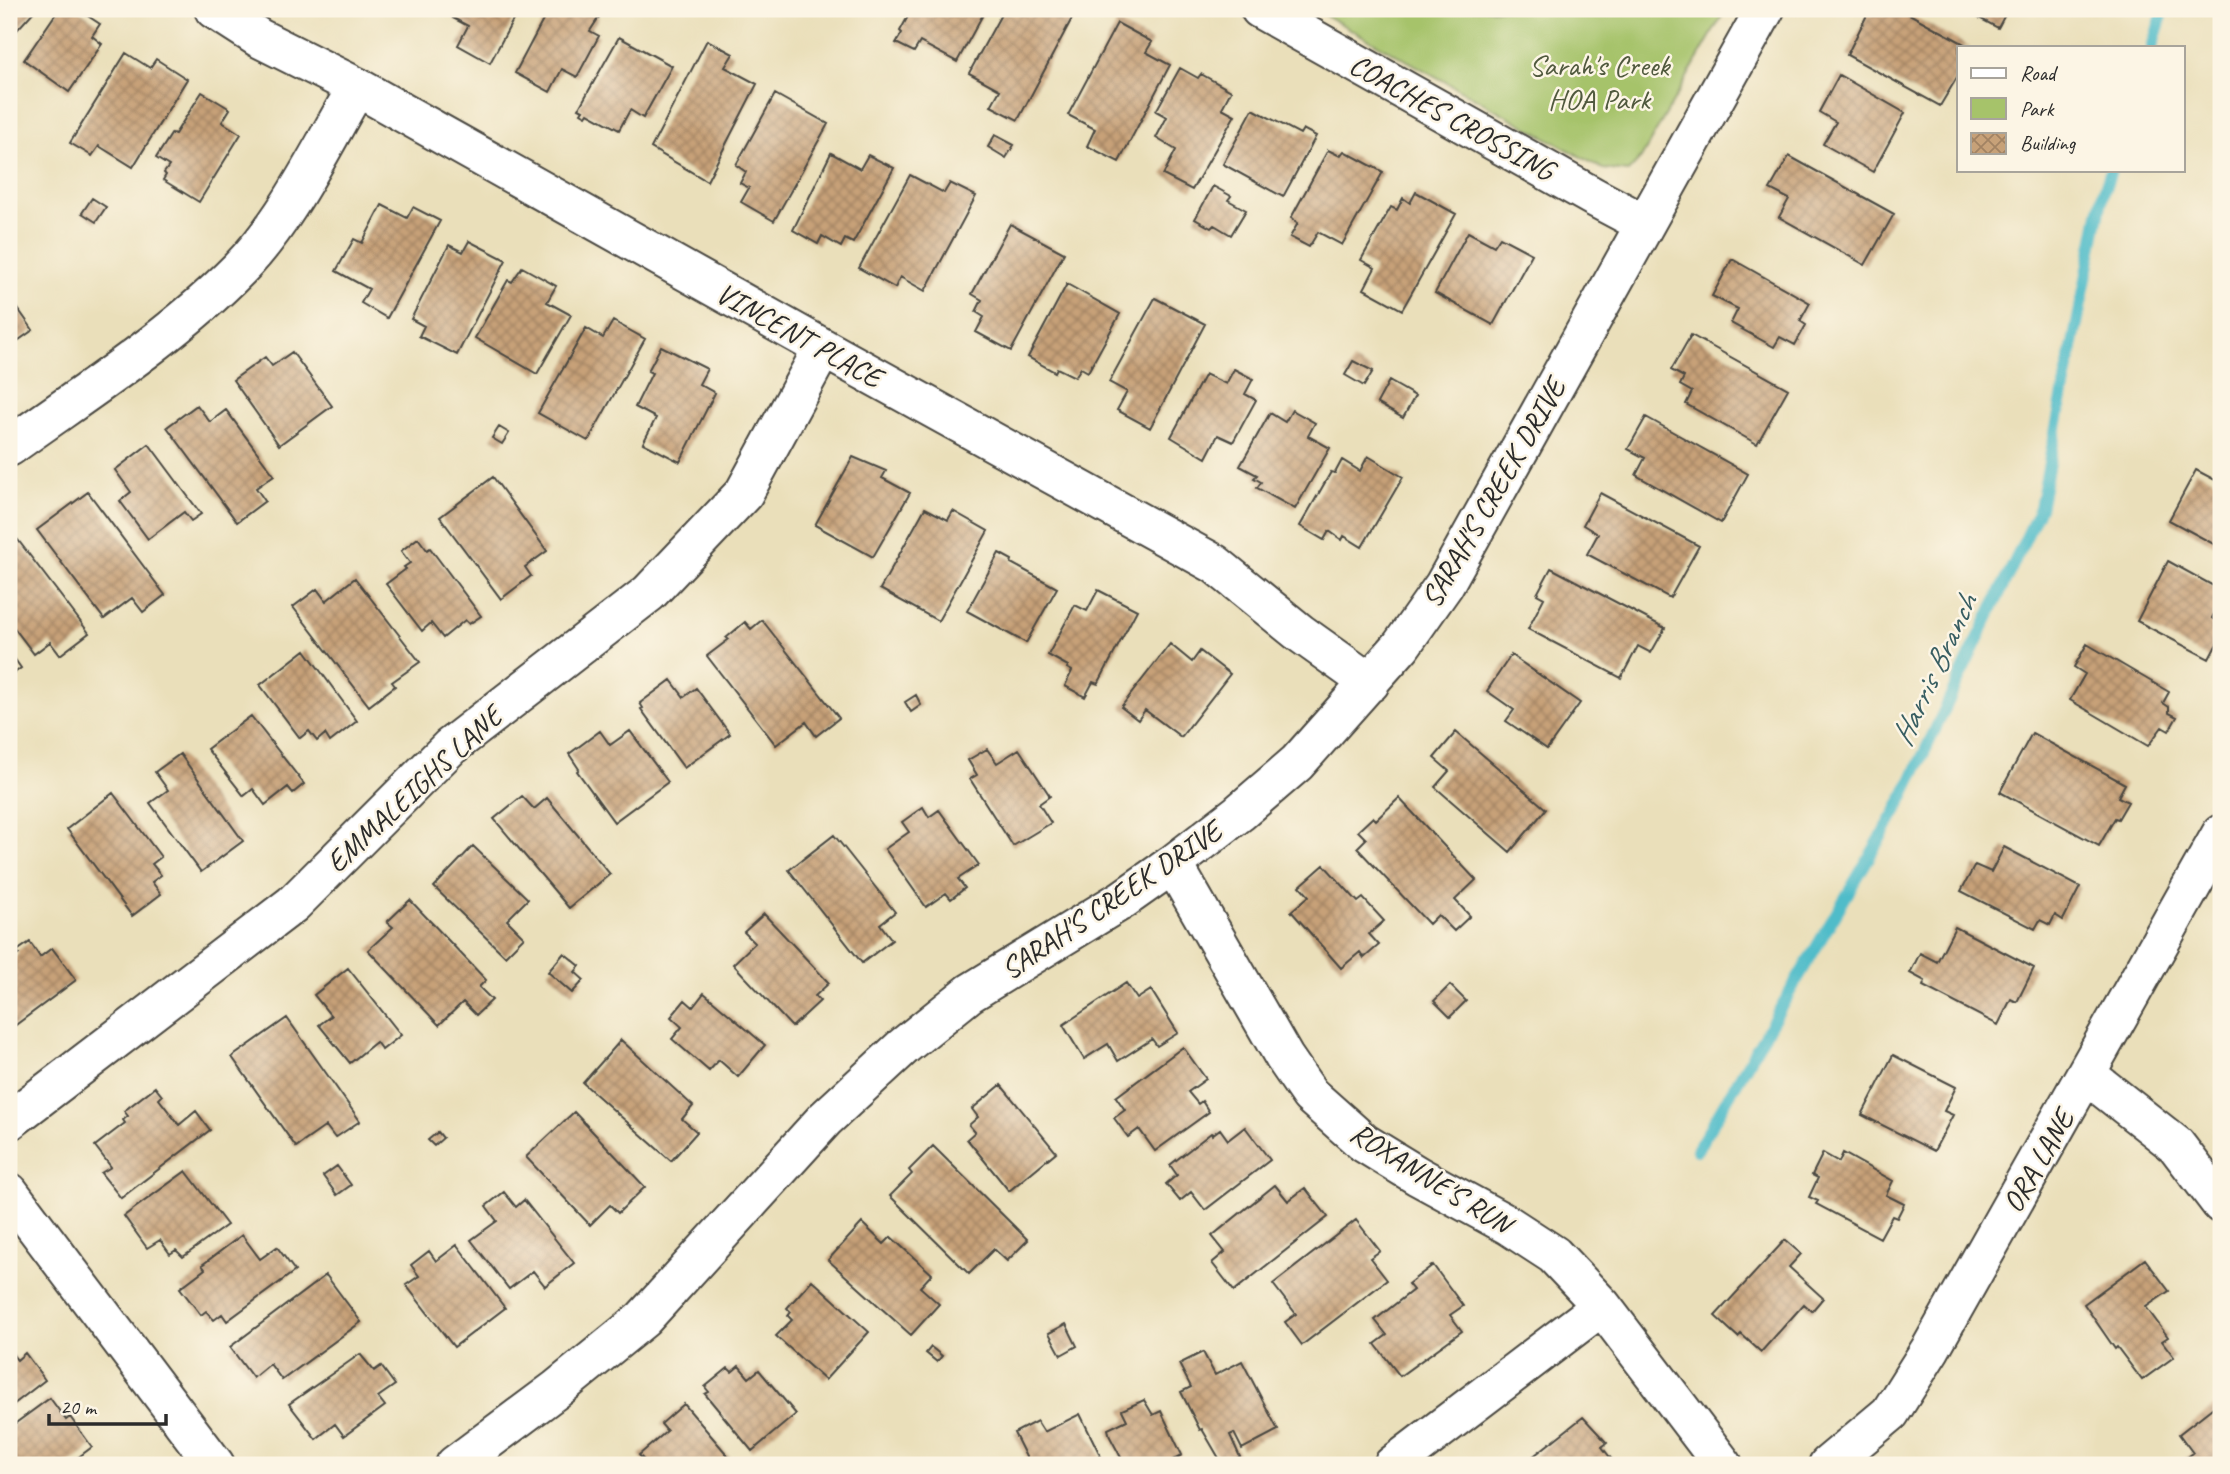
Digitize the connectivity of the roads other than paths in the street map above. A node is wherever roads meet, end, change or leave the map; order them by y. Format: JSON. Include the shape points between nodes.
{"nodes":[{"id":1,"x":214,"y":9,"type":"edge"},
{"id":2,"x":1260,"y":9,"type":"edge"},
{"id":3,"x":1765,"y":9,"type":"edge"},
{"id":4,"x":357,"y":87,"type":"junction"},
{"id":5,"x":1645,"y":224,"type":"junction"},
{"id":6,"x":823,"y":348,"type":"junction"},
{"id":7,"x":9,"y":447,"type":"edge"},
{"id":8,"x":1370,"y":683,"type":"junction"},
{"id":9,"x":2221,"y":834,"type":"edge"},
{"id":10,"x":1173,"y":864,"type":"junction"},
{"id":11,"x":2087,"y":1075,"type":"junction"},
{"id":12,"x":9,"y":1121,"type":"edge"},
{"id":13,"x":9,"y":1192,"type":"edge"},
{"id":14,"x":2221,"y":1204,"type":"edge"},
{"id":15,"x":1602,"y":1306,"type":"junction"},
{"id":16,"x":215,"y":1465,"type":"edge"},
{"id":17,"x":455,"y":1465,"type":"edge"},
{"id":18,"x":1393,"y":1465,"type":"edge"},
{"id":19,"x":1723,"y":1465,"type":"edge"},
{"id":20,"x":1828,"y":1465,"type":"edge"}],
"edges":[{"from":1,"to":4,"type":"street","name":"VINCENT PLACE"},
{"from":2,"to":5,"type":"street","name":"COACHES CROSSING"},
{"from":3,"to":5,"type":"street","name":"SARAH'S CREEK DRIVE"},
{"from":4,"to":6,"type":"street","name":"VINCENT PLACE"},
{"from":4,"to":7,"type":"street","via":[[286,211],[241,268],[160,338]]},
{"from":5,"to":8,"type":"street","name":"SARAH'S CREEK DRIVE","via":[[1444,585]]},
{"from":6,"to":8,"type":"street","name":"VINCENT PLACE","via":[[1214,564]]},
{"from":6,"to":12,"type":"street","name":"EMMALEIGHS LANE","via":[[744,493],[649,593],[450,747],[293,904]]},
{"from":8,"to":10,"type":"street","name":"SARAH'S CREEK DRIVE","via":[[1297,763]]},
{"from":9,"to":11,"type":"street","name":"ORA LANE"},
{"from":10,"to":15,"type":"street","name":"ROXANNE'S RUN","via":[[1310,1095],[1364,1143],[1554,1255]]},
{"from":10,"to":17,"type":"street","name":"SARAH'S CREEK DRIVE","via":[[970,993],[904,1046],[825,1119],[643,1319]]},
{"from":11,"to":14,"type":"street","via":[[2176,1145]]},
{"from":11,"to":20,"type":"street","name":"ORA LANE","via":[[1890,1413]]},
{"from":13,"to":16,"type":"street"},
{"from":15,"to":18,"type":"street"},
{"from":15,"to":19,"type":"street","name":"ROXANNE'S RUN"}]}
